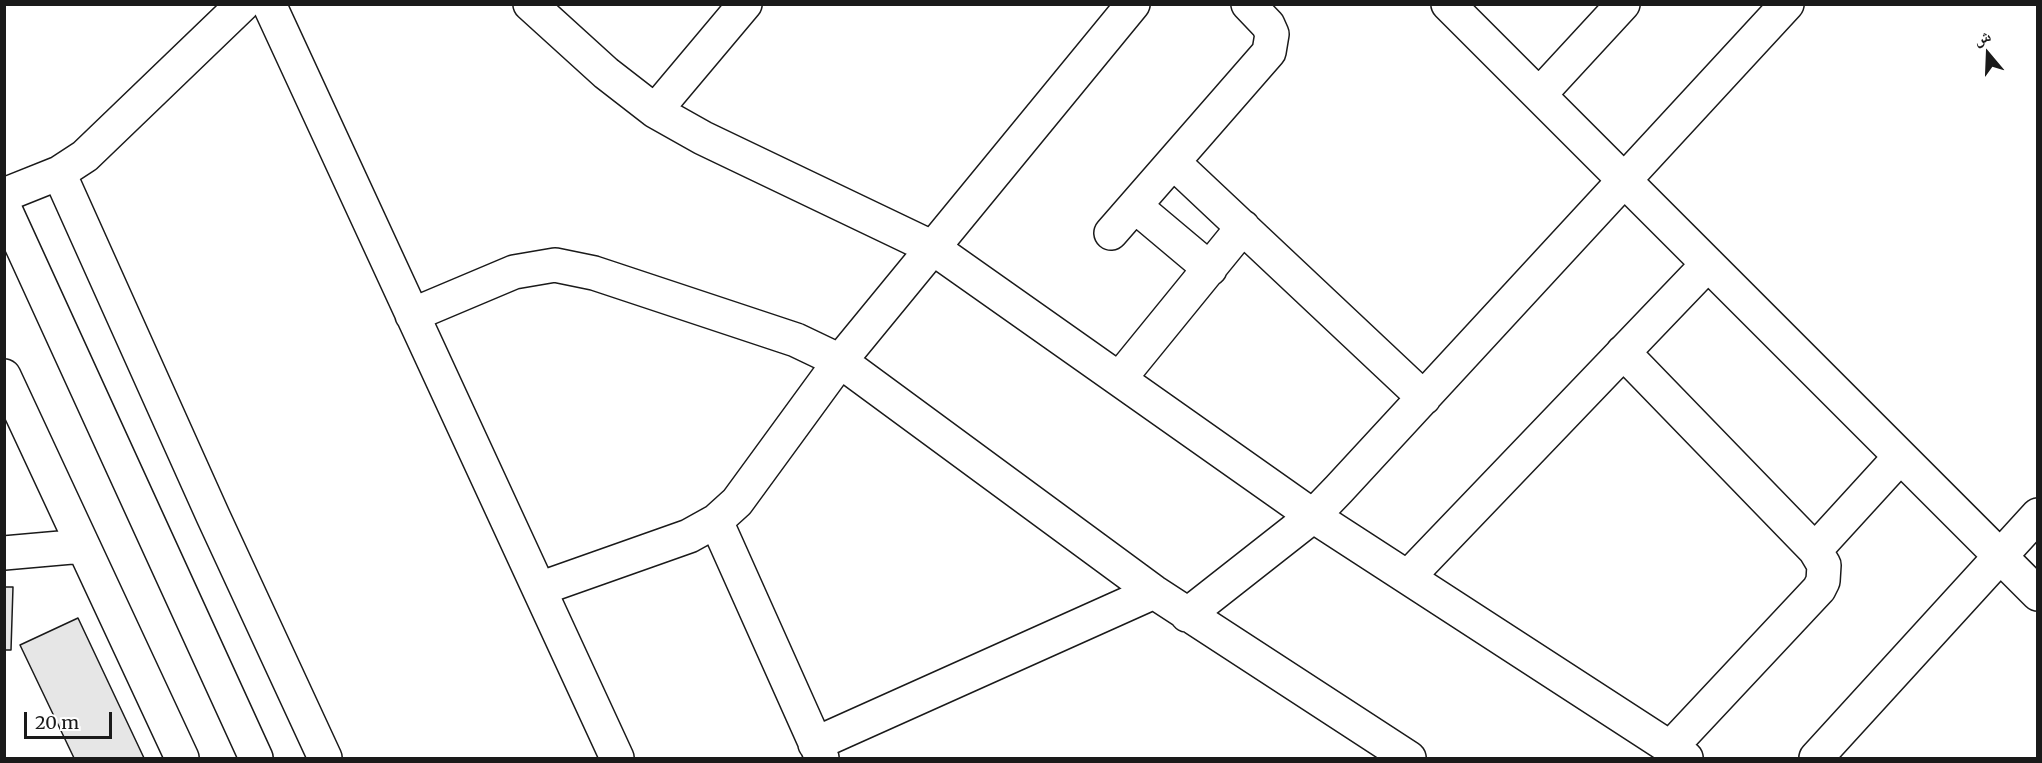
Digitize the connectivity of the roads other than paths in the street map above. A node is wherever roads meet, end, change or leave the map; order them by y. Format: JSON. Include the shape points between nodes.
{"nodes":[{"id":1,"x":243,"y":4,"type":"edge"},
{"id":2,"x":269,"y":4,"type":"edge"},
{"id":3,"x":530,"y":4,"type":"edge"},
{"id":4,"x":745,"y":4,"type":"edge"},
{"id":5,"x":1133,"y":4,"type":"edge"},
{"id":6,"x":1248,"y":4,"type":"edge"},
{"id":7,"x":1448,"y":4,"type":"edge"},
{"id":8,"x":1623,"y":4,"type":"edge"},
{"id":9,"x":1787,"y":4,"type":"edge"},
{"id":10,"x":1539,"y":95,"type":"junction"},
{"id":11,"x":656,"y":111,"type":"junction"},
{"id":12,"x":1173,"y":162,"type":"junction"},
{"id":13,"x":59,"y":173,"type":"junction"},
{"id":14,"x":1624,"y":181,"type":"junction"},
{"id":15,"x":4,"y":195,"type":"edge"},
{"id":16,"x":1135,"y":206,"type":"junction"},
{"id":17,"x":4,"y":207,"type":"edge"},
{"id":18,"x":1243,"y":228,"type":"junction"},
{"id":19,"x":1111,"y":233,"type":"dead end"},
{"id":20,"x":933,"y":248,"type":"junction"},
{"id":21,"x":1708,"y":264,"type":"junction"},
{"id":22,"x":1210,"y":269,"type":"junction"},
{"id":23,"x":412,"y":315,"type":"junction"},
{"id":24,"x":1623,"y":352,"type":"junction"},
{"id":25,"x":840,"y":361,"type":"junction"},
{"id":26,"x":4,"y":376,"type":"edge"},
{"id":27,"x":1120,"y":378,"type":"junction"},
{"id":28,"x":1424,"y":398,"type":"junction"},
{"id":29,"x":1900,"y":457,"type":"junction"},
{"id":30,"x":2037,"y":515,"type":"edge"},
{"id":31,"x":1313,"y":516,"type":"junction"},
{"id":32,"x":716,"y":521,"type":"junction"},
{"id":33,"x":83,"y":546,"type":"junction"},
{"id":34,"x":1815,"y":550,"type":"junction"},
{"id":35,"x":4,"y":553,"type":"edge"},
{"id":36,"x":2000,"y":556,"type":"junction"},
{"id":37,"x":1408,"y":577,"type":"junction"},
{"id":38,"x":539,"y":589,"type":"junction"},
{"id":39,"x":1154,"y":592,"type":"junction"},
{"id":40,"x":2037,"y":594,"type":"edge"},
{"id":41,"x":1187,"y":615,"type":"junction"},
{"id":42,"x":819,"y":751,"type":"edge"},
{"id":43,"x":1678,"y":753,"type":"edge"},
{"id":44,"x":182,"y":759,"type":"edge"},
{"id":45,"x":256,"y":759,"type":"edge"},
{"id":46,"x":325,"y":759,"type":"edge"},
{"id":47,"x":617,"y":759,"type":"edge"},
{"id":48,"x":1409,"y":759,"type":"edge"},
{"id":49,"x":1816,"y":759,"type":"edge"}],
"edges":[{"from":1,"to":13,"type":"street","via":[[106,137]]},
{"from":2,"to":23,"type":"street"},
{"from":3,"to":11,"type":"street","via":[[606,73]]},
{"from":4,"to":11,"type":"street"},
{"from":5,"to":20,"type":"street"},
{"from":6,"to":12,"type":"street","via":[[1272,34],[1269,52]]},
{"from":7,"to":10,"type":"street"},
{"from":8,"to":10,"type":"street"},
{"from":9,"to":14,"type":"street"},
{"from":10,"to":14,"type":"street"},
{"from":11,"to":20,"type":"street","via":[[703,138]]},
{"from":12,"to":16,"type":"street"},
{"from":12,"to":18,"type":"street"},
{"from":13,"to":15,"type":"street"},
{"from":13,"to":46,"type":"street"},
{"from":14,"to":21,"type":"street"},
{"from":14,"to":28,"type":"street"},
{"from":16,"to":19,"type":"street"},
{"from":16,"to":22,"type":"street"},
{"from":17,"to":45,"type":"street"},
{"from":18,"to":22,"type":"street"},
{"from":18,"to":28,"type":"street"},
{"from":20,"to":25,"type":"street"},
{"from":20,"to":27,"type":"street"},
{"from":21,"to":24,"type":"street"},
{"from":21,"to":29,"type":"street"},
{"from":22,"to":27,"type":"street"},
{"from":23,"to":25,"type":"street","via":[[514,272],[555,265],[594,273],[796,340]]},
{"from":23,"to":38,"type":"street"},
{"from":24,"to":34,"type":"street"},
{"from":24,"to":37,"type":"street"},
{"from":25,"to":32,"type":"street","via":[[742,495]]},
{"from":25,"to":39,"type":"street"},
{"from":26,"to":33,"type":"street"},
{"from":27,"to":31,"type":"street"},
{"from":28,"to":31,"type":"street"},
{"from":29,"to":34,"type":"street"},
{"from":29,"to":36,"type":"street"},
{"from":30,"to":36,"type":"street"},
{"from":31,"to":37,"type":"street"},
{"from":31,"to":41,"type":"street"},
{"from":32,"to":38,"type":"street","via":[[689,536]]},
{"from":32,"to":42,"type":"street"},
{"from":33,"to":35,"type":"street"},
{"from":33,"to":44,"type":"street"},
{"from":34,"to":43,"type":"street","via":[[1824,565],[1819,589]]},
{"from":36,"to":40,"type":"street"},
{"from":36,"to":49,"type":"street"},
{"from":37,"to":43,"type":"street"},
{"from":38,"to":47,"type":"street"},
{"from":39,"to":41,"type":"street"},
{"from":39,"to":42,"type":"street"},
{"from":41,"to":48,"type":"street"}]}
